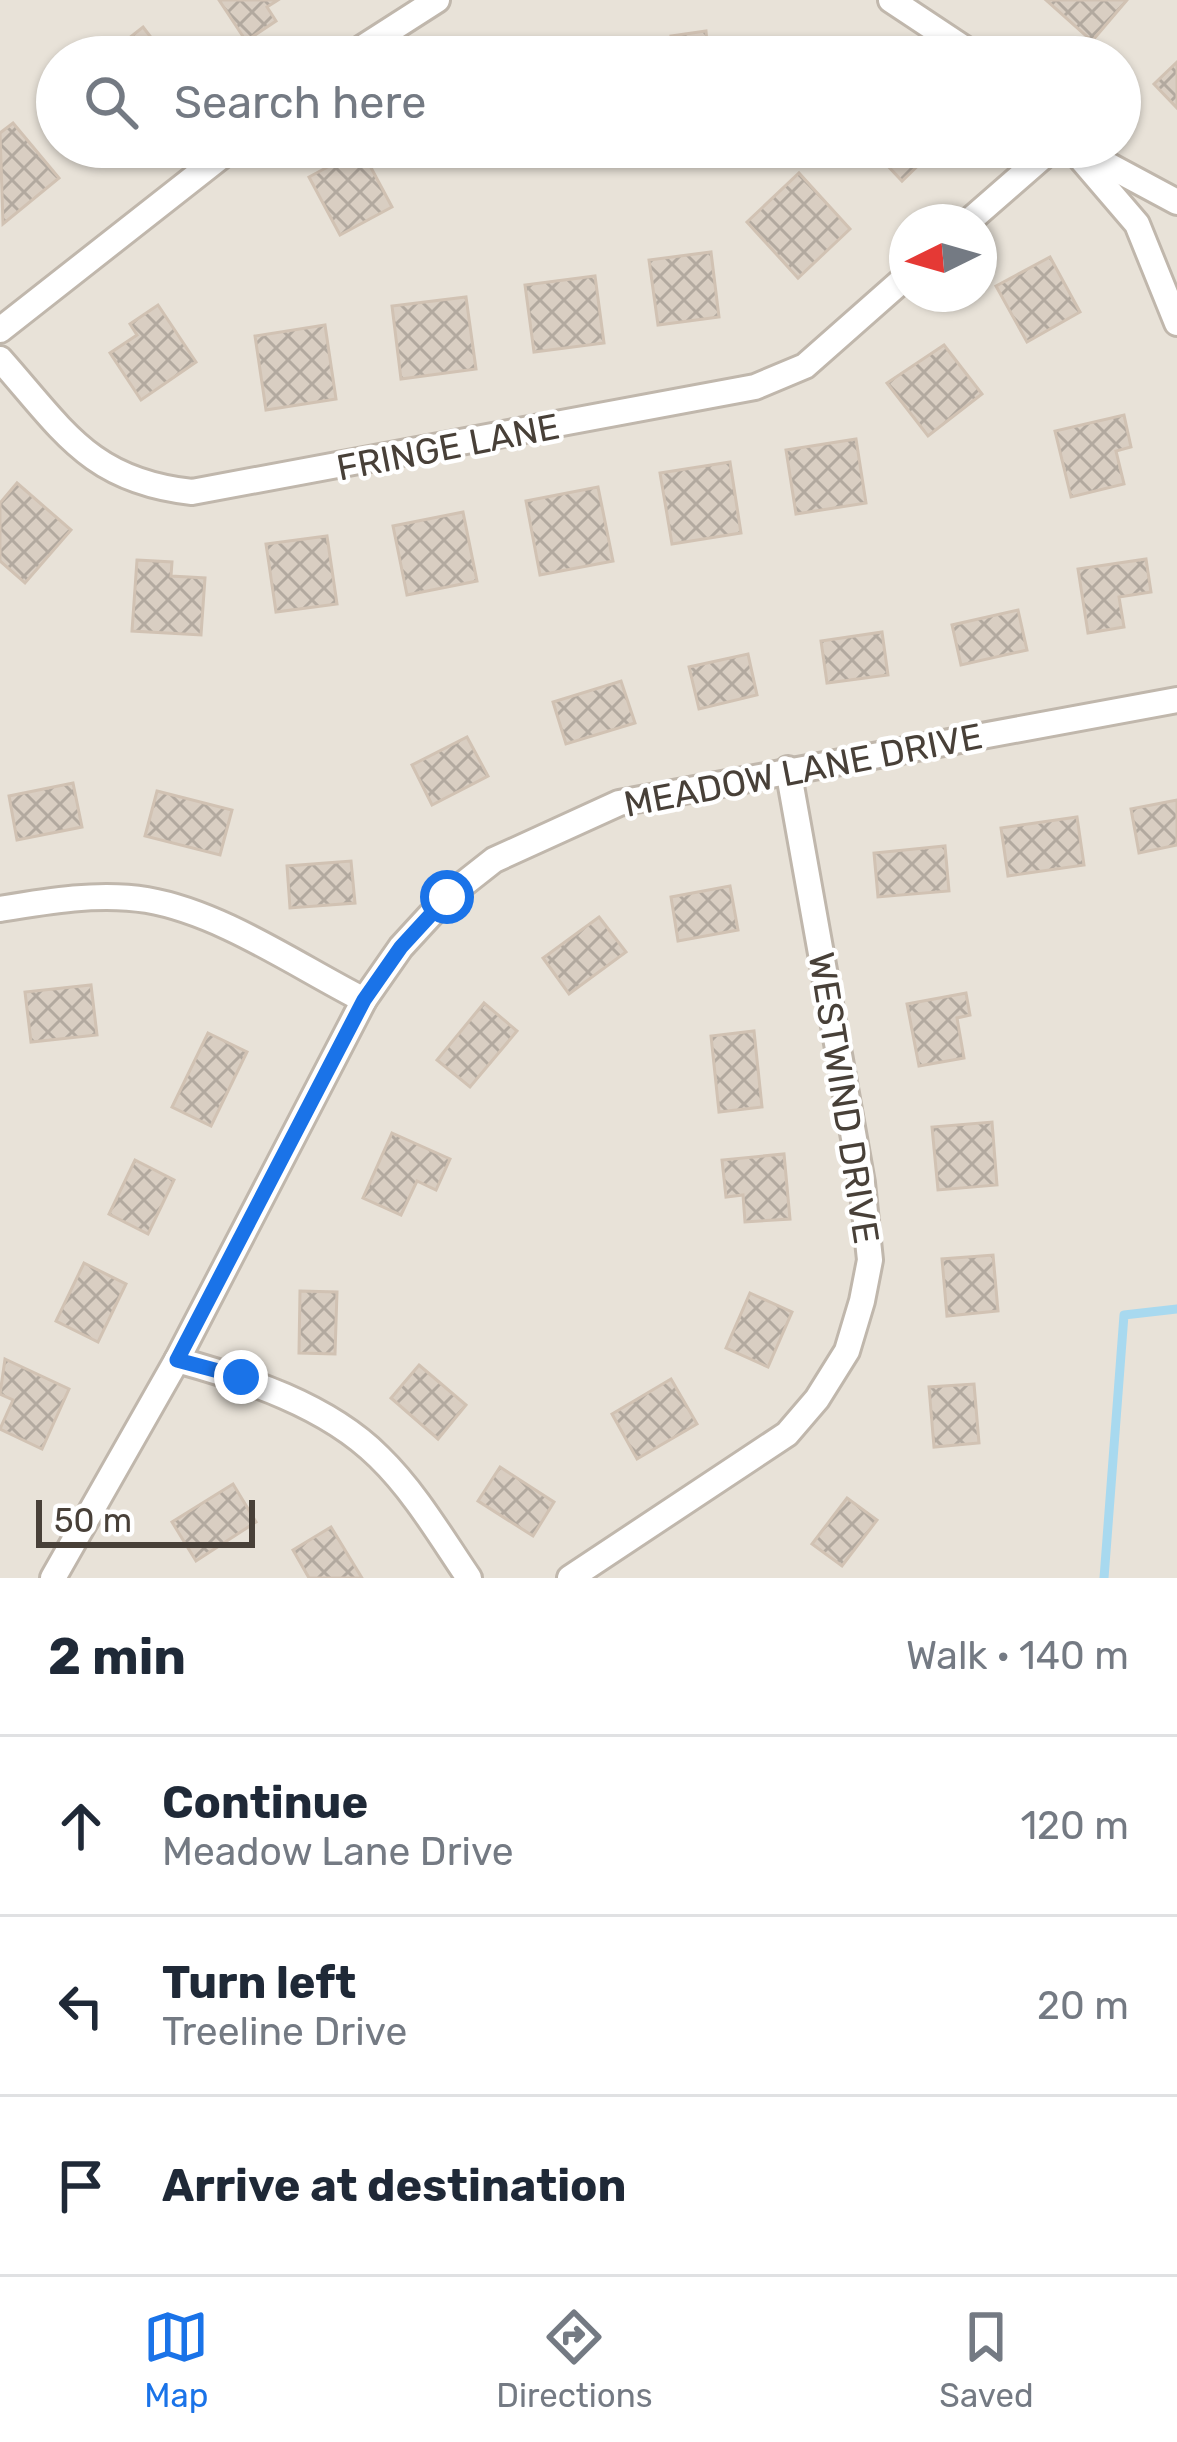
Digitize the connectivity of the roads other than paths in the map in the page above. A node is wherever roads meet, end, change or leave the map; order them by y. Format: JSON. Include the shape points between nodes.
{"nodes":[{"id":1,"x":437,"y":0,"type":"edge"},
{"id":2,"x":891,"y":0,"type":"edge"},
{"id":3,"x":381,"y":36,"type":"edge"},
{"id":4,"x":945,"y":36,"type":"edge"},
{"id":5,"x":206,"y":168,"type":"edge"},
{"id":6,"x":1030,"y":168,"type":"edge"},
{"id":7,"x":1093,"y":168,"type":"edge"},
{"id":8,"x":1113,"y":168,"type":"edge"},
{"id":9,"x":1177,"y":202,"type":"edge"},
{"id":10,"x":989,"y":204,"type":"edge"},
{"id":11,"x":889,"y":292,"type":"edge"},
{"id":12,"x":1177,"y":323,"type":"edge"},
{"id":13,"x":0,"y":330,"type":"edge"},
{"id":14,"x":0,"y":359,"type":"edge"},
{"id":15,"x":1177,"y":700,"type":"edge"},
{"id":16,"x":788,"y":769,"type":"junction"},
{"id":17,"x":0,"y":909,"type":"edge"},
{"id":18,"x":364,"y":1000,"type":"junction"},
{"id":19,"x":177,"y":1360,"type":"junction"},
{"id":20,"x":53,"y":1578,"type":"edge"},
{"id":21,"x":470,"y":1578,"type":"edge"},
{"id":22,"x":570,"y":1578,"type":"edge"}],
"edges":[{"from":1,"to":3,"type":"street"},
{"from":2,"to":4,"type":"street"},
{"from":5,"to":13,"type":"street"},
{"from":6,"to":10,"type":"street"},
{"from":7,"to":12,"type":"street","via":[[1137,224]]},
{"from":8,"to":9,"type":"street"},
{"from":11,"to":14,"type":"street","name":"FRINGE LANE","via":[[805,366],[755,387],[192,492],[157,488],[83,452]]},
{"from":15,"to":16,"type":"street","name":"MEADOW LANE DRIVE"},
{"from":16,"to":18,"type":"street","name":"MEADOW LANE DRIVE","via":[[619,803],[494,860],[416,930]]},
{"from":16,"to":22,"type":"street","name":"WESTWIND DRIVE","via":[[862,1183],[870,1260],[862,1301],[847,1351],[787,1434]]},
{"from":17,"to":18,"type":"street","via":[[150,900]]},
{"from":18,"to":19,"type":"street","name":"MEADOW LANE DRIVE"},
{"from":19,"to":20,"type":"street","name":"MEADOW LANE DRIVE"},
{"from":19,"to":21,"type":"street","via":[[289,1399],[376,1453]]}]}
